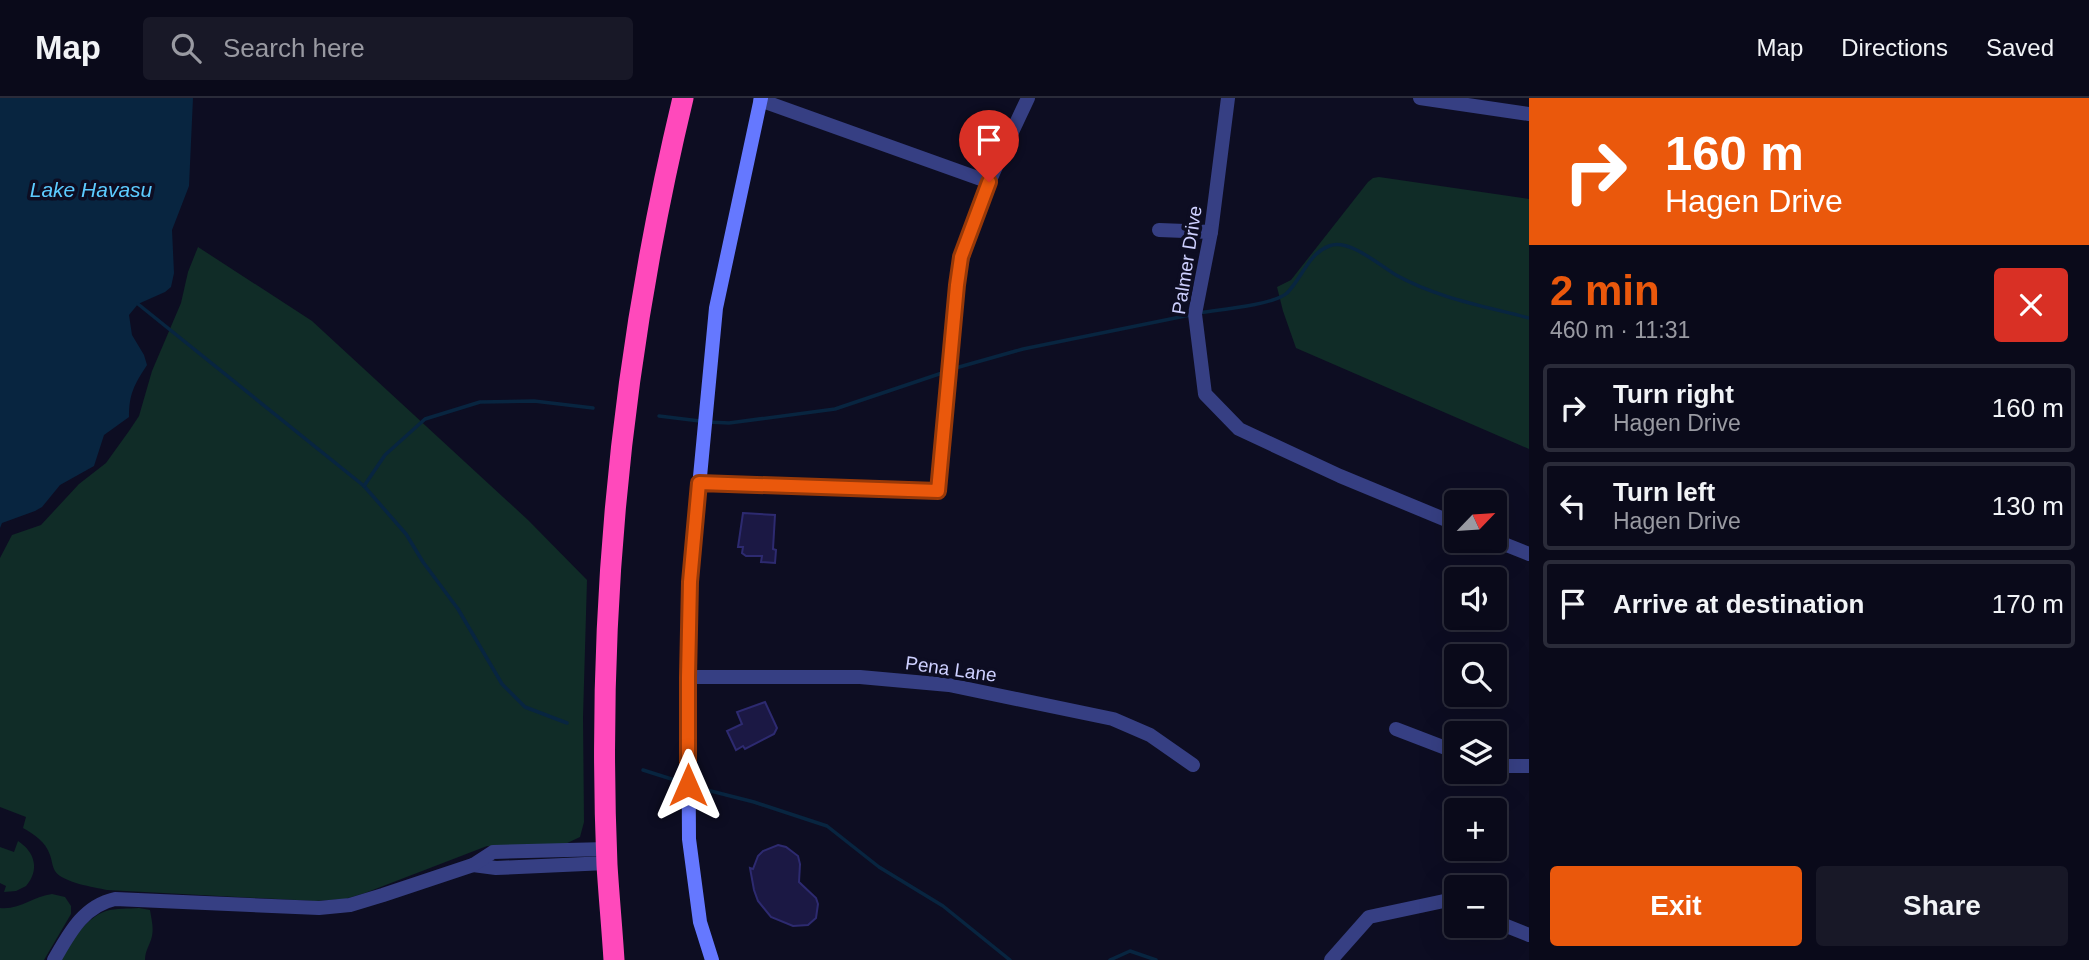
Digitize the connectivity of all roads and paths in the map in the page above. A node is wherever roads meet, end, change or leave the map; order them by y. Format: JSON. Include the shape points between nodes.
{"nodes":[{"id":1,"x":683,"y":98,"type":"edge"},
{"id":2,"x":1028,"y":98,"type":"edge"},
{"id":3,"x":1228,"y":98,"type":"edge"},
{"id":4,"x":1420,"y":98,"type":"edge"},
{"id":5,"x":761,"y":99,"type":"edge"},
{"id":6,"x":1529,"y":114,"type":"edge"},
{"id":7,"x":989,"y":182,"type":"junction"},
{"id":8,"x":1159,"y":230,"type":"dead end"},
{"id":9,"x":1211,"y":232,"type":"junction"},
{"id":10,"x":699,"y":483,"type":"junction"},
{"id":11,"x":1444,"y":519,"type":"edge"},
{"id":12,"x":1507,"y":545,"type":"edge"},
{"id":13,"x":1529,"y":554,"type":"edge"},
{"id":14,"x":688,"y":677,"type":"junction"},
{"id":15,"x":1396,"y":729,"type":"dead end"},
{"id":16,"x":1444,"y":747,"type":"edge"},
{"id":17,"x":1193,"y":765,"type":"dead end"},
{"id":18,"x":1507,"y":766,"type":"edge"},
{"id":19,"x":1529,"y":766,"type":"edge"},
{"id":20,"x":607,"y":856,"type":"junction"},
{"id":21,"x":1444,"y":901,"type":"edge"},
{"id":22,"x":1507,"y":927,"type":"edge"},
{"id":23,"x":1529,"y":935,"type":"edge"},
{"id":24,"x":54,"y":960,"type":"edge"},
{"id":25,"x":614,"y":960,"type":"edge"},
{"id":26,"x":712,"y":960,"type":"edge"},
{"id":27,"x":1331,"y":960,"type":"edge"}],
"edges":[{"from":1,"to":20,"type":"highway","via":[[648,268],[619,480],[607,681]]},
{"from":2,"to":7,"type":"street"},
{"from":3,"to":9,"type":"street","name":"Palmer Drive"},
{"from":4,"to":6,"type":"street"},
{"from":5,"to":7,"type":"street"},
{"from":5,"to":10,"type":"main road","via":[[716,308]]},
{"from":7,"to":10,"type":"street","via":[[961,257],[938,491]]},
{"from":8,"to":9,"type":"street"},
{"from":9,"to":11,"type":"street","name":"Palmer Drive","via":[[1195,314],[1205,394],[1239,429]]},
{"from":10,"to":14,"type":"main road"},
{"from":12,"to":13,"type":"street"},
{"from":14,"to":17,"type":"street","name":"Pena Lane","via":[[860,677],[949,685],[1113,719],[1150,735]]},
{"from":14,"to":26,"type":"main road","via":[[689,839],[701,922]]},
{"from":15,"to":16,"type":"street"},
{"from":18,"to":19,"type":"street"},
{"from":20,"to":24,"type":"street","via":[[496,868],[473,865],[350,905],[319,908],[108,901],[79,921]]},
{"from":20,"to":25,"type":"highway"},
{"from":21,"to":27,"type":"street","via":[[1369,917]]},
{"from":22,"to":23,"type":"street"}]}
